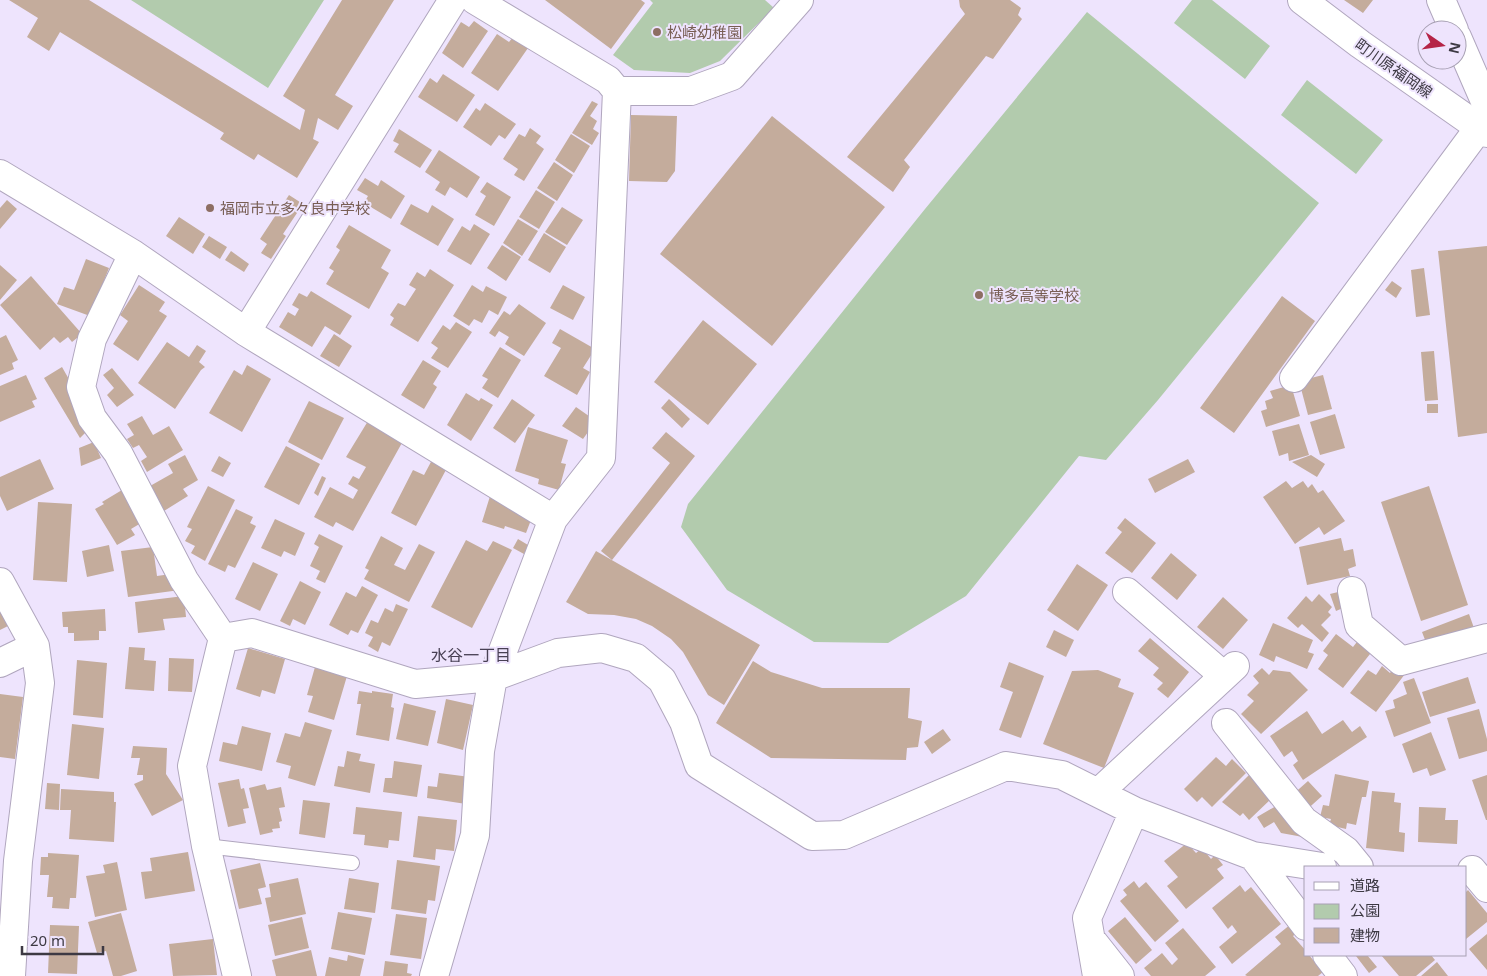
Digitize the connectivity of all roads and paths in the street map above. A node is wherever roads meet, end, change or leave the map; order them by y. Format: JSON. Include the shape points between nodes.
{"nodes":[{"id":1,"x":453,"y":0,"type":"edge"},
{"id":2,"x":475,"y":0,"type":"edge"},
{"id":3,"x":799,"y":0,"type":"edge"},
{"id":4,"x":1302,"y":0,"type":"edge"},
{"id":5,"x":1441,"y":0,"type":"edge"},
{"id":6,"x":1450,"y":20,"type":"edge"},
{"id":7,"x":1467,"y":68,"type":"edge"},
{"id":8,"x":618,"y":90,"type":"junction"},
{"id":9,"x":1484,"y":122,"type":"edge"},
{"id":10,"x":0,"y":174,"type":"edge"},
{"id":11,"x":133,"y":254,"type":"junction"},
{"id":12,"x":246,"y":332,"type":"junction"},
{"id":13,"x":1294,"y":378,"type":"dead end"},
{"id":14,"x":553,"y":519,"type":"junction"},
{"id":15,"x":0,"y":582,"type":"edge"},
{"id":16,"x":1352,"y":591,"type":"dead end"},
{"id":17,"x":1127,"y":592,"type":"dead end"},
{"id":18,"x":223,"y":638,"type":"junction"},
{"id":19,"x":1487,"y":638,"type":"edge"},
{"id":20,"x":34,"y":646,"type":"junction"},
{"id":21,"x":0,"y":663,"type":"edge"},
{"id":22,"x":493,"y":677,"type":"junction"},
{"id":23,"x":1226,"y":723,"type":"dead end"},
{"id":24,"x":1098,"y":793,"type":"junction"},
{"id":25,"x":1134,"y":811,"type":"junction"},
{"id":26,"x":206,"y":846,"type":"junction"},
{"id":27,"x":1253,"y":856,"type":"junction"},
{"id":28,"x":352,"y":864,"type":"dead end"},
{"id":29,"x":1316,"y":866,"type":"edge"},
{"id":30,"x":1358,"y":866,"type":"edge"},
{"id":31,"x":1304,"y":923,"type":"edge"},
{"id":32,"x":1091,"y":940,"type":"junction"},
{"id":33,"x":1328,"y":956,"type":"edge"},
{"id":34,"x":11,"y":976,"type":"edge"},
{"id":35,"x":237,"y":976,"type":"edge"},
{"id":36,"x":434,"y":976,"type":"edge"},
{"id":37,"x":1098,"y":976,"type":"edge"},
{"id":38,"x":1120,"y":976,"type":"edge"},
{"id":39,"x":1343,"y":976,"type":"edge"}],
"edges":[{"from":1,"to":12,"type":"main road"},
{"from":2,"to":8,"type":"main road","via":[[608,80]]},
{"from":3,"to":8,"type":"main road","via":[[732,76],[691,91]]},
{"from":4,"to":9,"type":"main road","name":"町川原福岡線","via":[[1360,44]]},
{"from":5,"to":6,"type":"main road"},
{"from":7,"to":9,"type":"main road"},
{"from":8,"to":14,"type":"main road","via":[[601,458]]},
{"from":9,"to":13,"type":"main road"},
{"from":10,"to":11,"type":"main road"},
{"from":11,"to":12,"type":"main road"},
{"from":11,"to":18,"type":"main road","via":[[92,338],[81,387],[92,418],[118,453],[184,580]]},
{"from":12,"to":14,"type":"main road"},
{"from":14,"to":22,"type":"main road"},
{"from":15,"to":20,"type":"main road"},
{"from":16,"to":19,"type":"main road","via":[[1359,625],[1401,661]]},
{"from":17,"to":24,"type":"main road","via":[[1230,671]]},
{"from":18,"to":22,"type":"main road","via":[[252,633],[415,684]]},
{"from":18,"to":26,"type":"main road","via":[[192,766]]},
{"from":20,"to":21,"type":"main road"},
{"from":20,"to":34,"type":"main road","via":[[40,683],[18,861]]},
{"from":22,"to":24,"type":"main road","via":[[558,653],[602,648],[636,658],[662,680],[684,722],[699,766],[812,836],[844,835],[1006,766],[1062,775]]},
{"from":22,"to":36,"type":"main road","via":[[480,751],[475,835]]},
{"from":23,"to":30,"type":"main road","via":[[1304,821],[1346,851]]},
{"from":24,"to":25,"type":"main road"},
{"from":25,"to":27,"type":"main road"},
{"from":25,"to":32,"type":"main road","via":[[1088,918]]},
{"from":26,"to":28,"type":"lane"},
{"from":26,"to":35,"type":"main road"},
{"from":27,"to":29,"type":"main road"},
{"from":27,"to":31,"type":"main road"},
{"from":32,"to":37,"type":"main road"},
{"from":32,"to":38,"type":"main road"},
{"from":33,"to":39,"type":"main road"}]}
